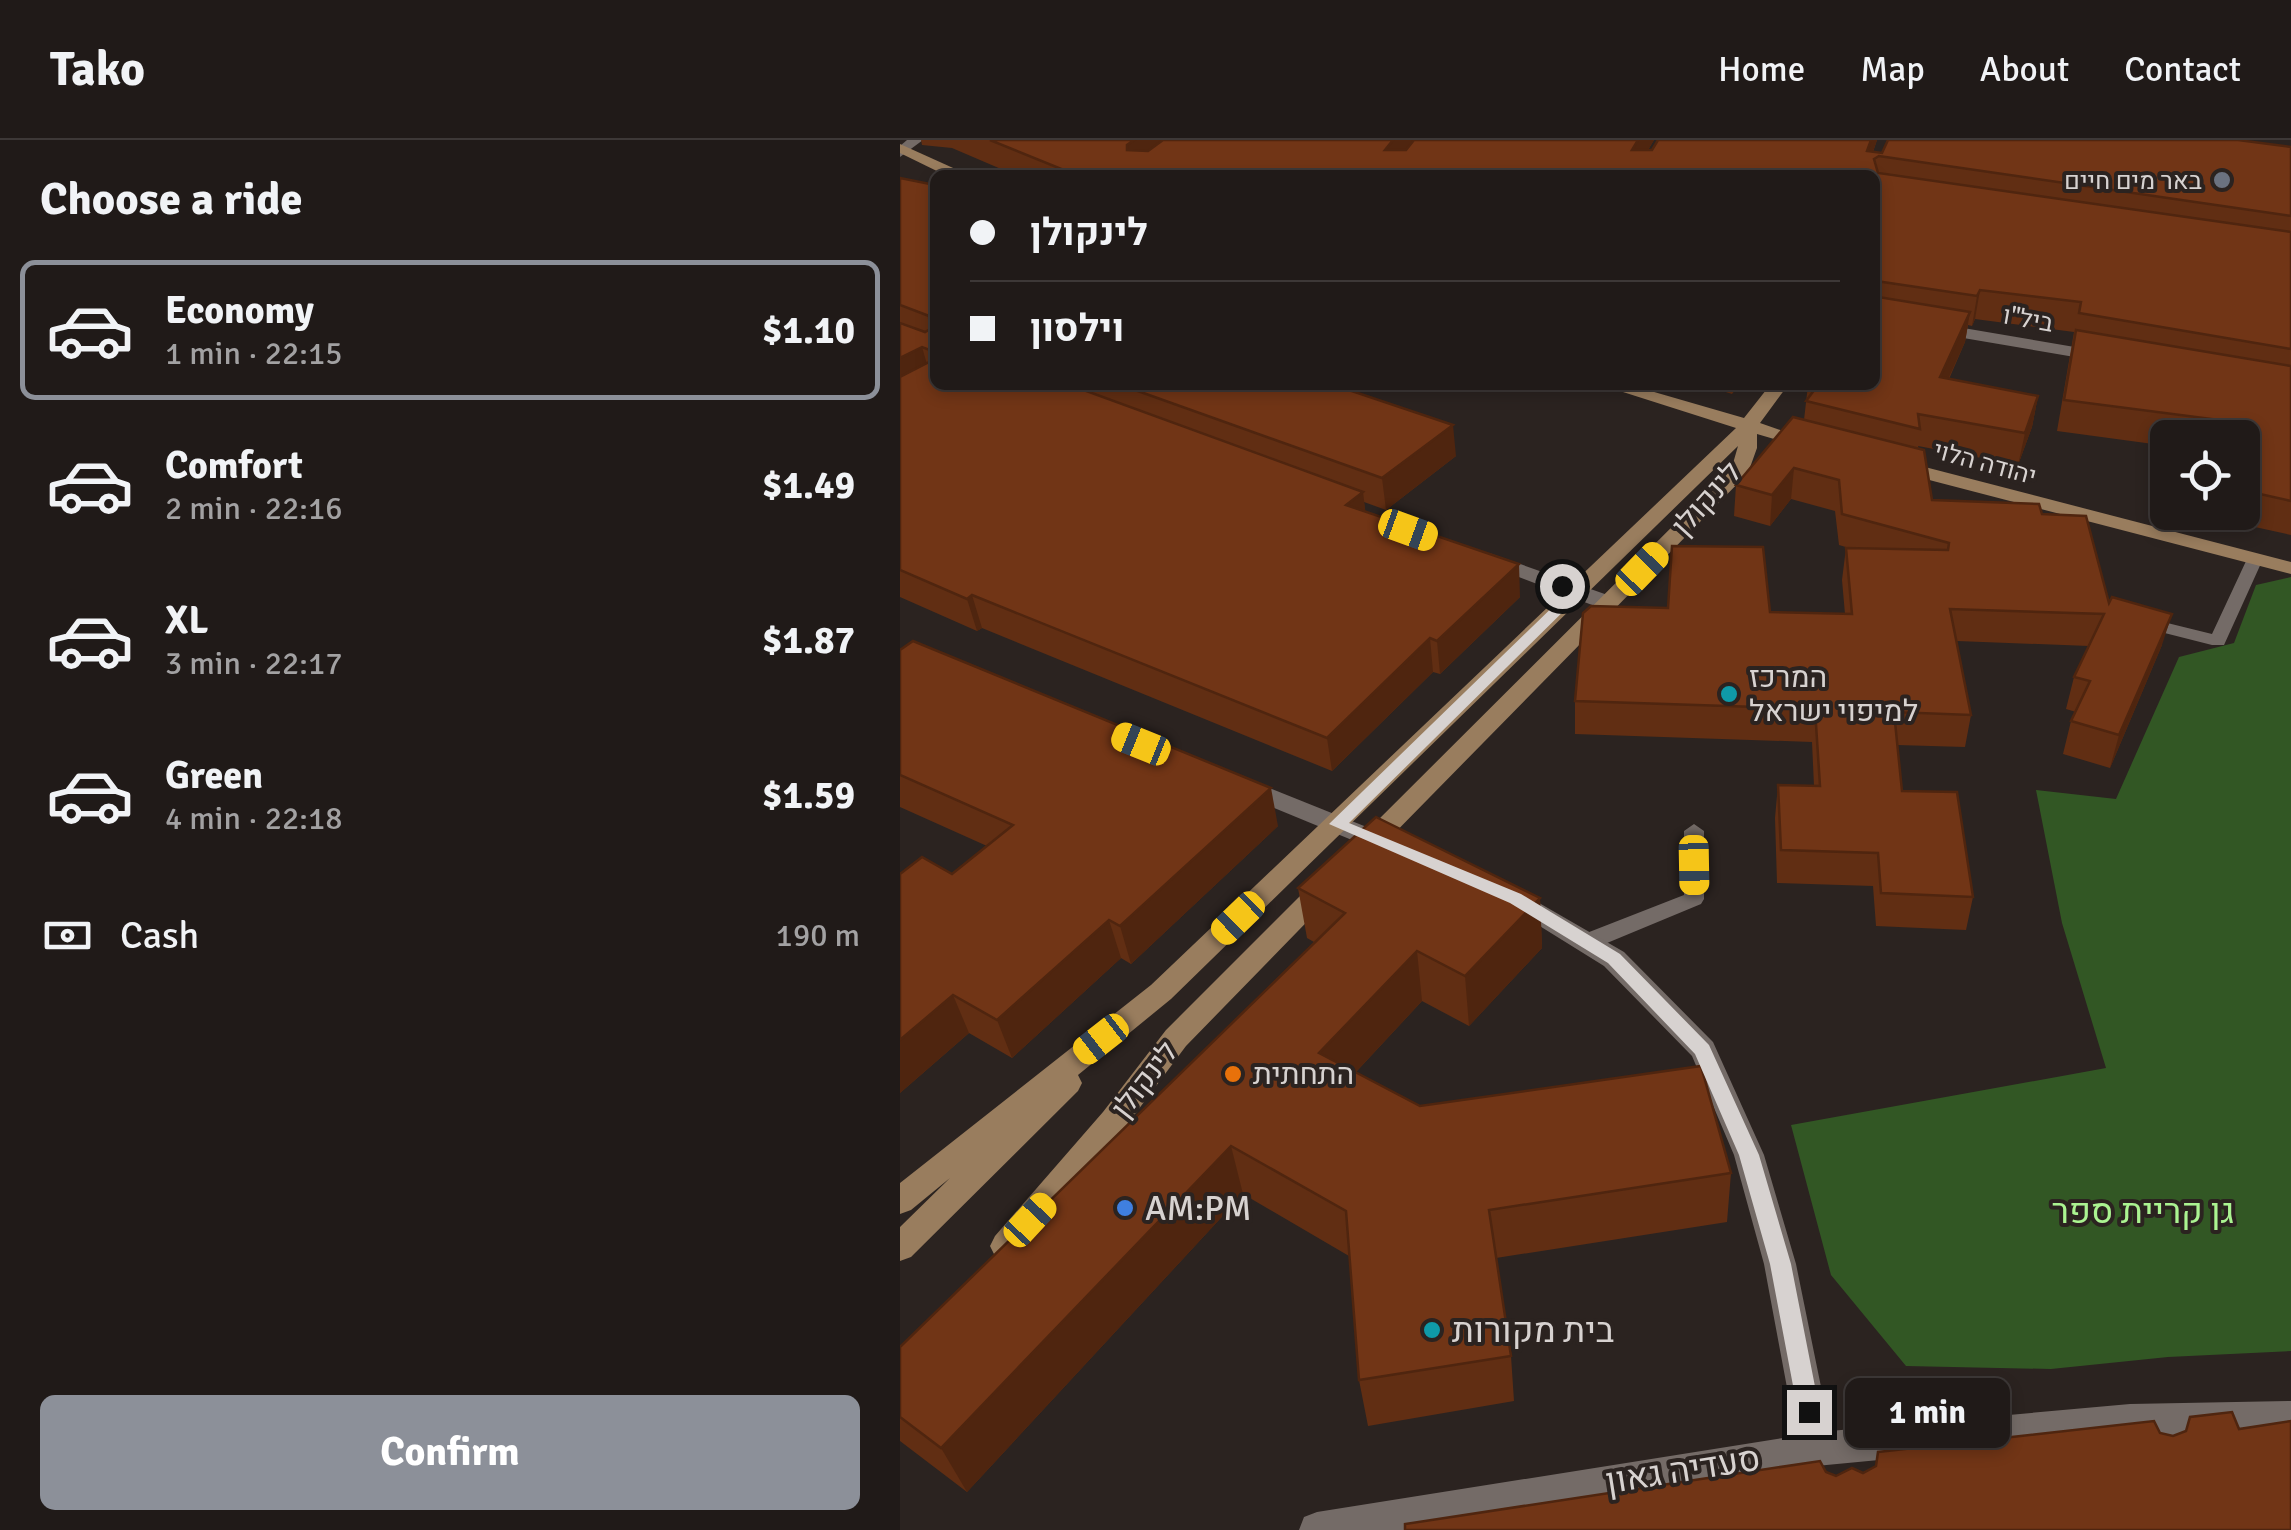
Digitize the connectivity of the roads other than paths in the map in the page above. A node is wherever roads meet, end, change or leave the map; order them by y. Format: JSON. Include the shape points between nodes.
{"nodes":[{"id":1,"x":905,"y":148,"type":"edge"},
{"id":2,"x":947,"y":170,"type":"edge"},
{"id":3,"x":1880,"y":319,"type":"edge"},
{"id":4,"x":2121,"y":360,"type":"edge"},
{"id":5,"x":1627,"y":390,"type":"edge"},
{"id":6,"x":1775,"y":390,"type":"edge"},
{"id":7,"x":1747,"y":426,"type":"junction"},
{"id":8,"x":1834,"y":449,"type":"edge"},
{"id":9,"x":1872,"y":459,"type":"edge"},
{"id":10,"x":1477,"y":555,"type":"edge"},
{"id":11,"x":2255,"y":559,"type":"junction"},
{"id":12,"x":2291,"y":568,"type":"edge"},
{"id":13,"x":1576,"y":592,"type":"junction"},
{"id":14,"x":1608,"y":603,"type":"junction"},
{"id":15,"x":2120,"y":616,"type":"edge"},
{"id":16,"x":1223,"y":777,"type":"edge"},
{"id":17,"x":1338,"y":824,"type":"junction"},
{"id":18,"x":1694,"y":831,"type":"dead end"},
{"id":19,"x":1374,"y":839,"type":"junction"},
{"id":20,"x":1412,"y":855,"type":"edge"},
{"id":21,"x":1481,"y":884,"type":"edge"},
{"id":22,"x":1587,"y":942,"type":"junction"},
{"id":23,"x":1161,"y":992,"type":"junction"},
{"id":24,"x":900,"y":1201,"type":"edge"},
{"id":25,"x":900,"y":1248,"type":"edge"},
{"id":26,"x":988,"y":1265,"type":"edge"},
{"id":27,"x":2291,"y":1417,"type":"edge"},
{"id":28,"x":1829,"y":1457,"type":"junction"},
{"id":29,"x":1337,"y":1528,"type":"edge"}],
"edges":[{"from":1,"to":2,"type":"street"},
{"from":3,"to":4,"type":"street","name":"ביל\"ו"},
{"from":5,"to":7,"type":"street"},
{"from":6,"to":7,"type":"street"},
{"from":7,"to":8,"type":"street"},
{"from":7,"to":13,"type":"street","name":"לינקולן"},
{"from":7,"to":14,"type":"street","name":"לינקולן","via":[[1740,469]]},
{"from":9,"to":11,"type":"street","name":"יהודה הלוי"},
{"from":10,"to":13,"type":"street"},
{"from":11,"to":12,"type":"street","name":"יהודה הלוי"},
{"from":11,"to":15,"type":"lane","via":[[2218,642]]},
{"from":13,"to":14,"type":"street"},
{"from":13,"to":17,"type":"street","name":"לינקולן"},
{"from":14,"to":19,"type":"street","name":"לינקולן"},
{"from":16,"to":17,"type":"street"},
{"from":17,"to":19,"type":"street"},
{"from":17,"to":23,"type":"street","name":"לינקולן"},
{"from":18,"to":22,"type":"lane","via":[[1694,899]]},
{"from":19,"to":20,"type":"street"},
{"from":19,"to":26,"type":"street","name":"לינקולן","via":[[1176,1038],[1050,1198]]},
{"from":21,"to":22,"type":"street"},
{"from":22,"to":28,"type":"street","via":[[1614,958],[1703,1050],[1749,1155]]},
{"from":23,"to":24,"type":"street","name":"לינקולן"},
{"from":23,"to":25,"type":"street"},
{"from":27,"to":28,"type":"street","name":"סעדיה גאון","via":[[2136,1436]]},
{"from":28,"to":29,"type":"street","name":"סעדיה גאון"}]}
